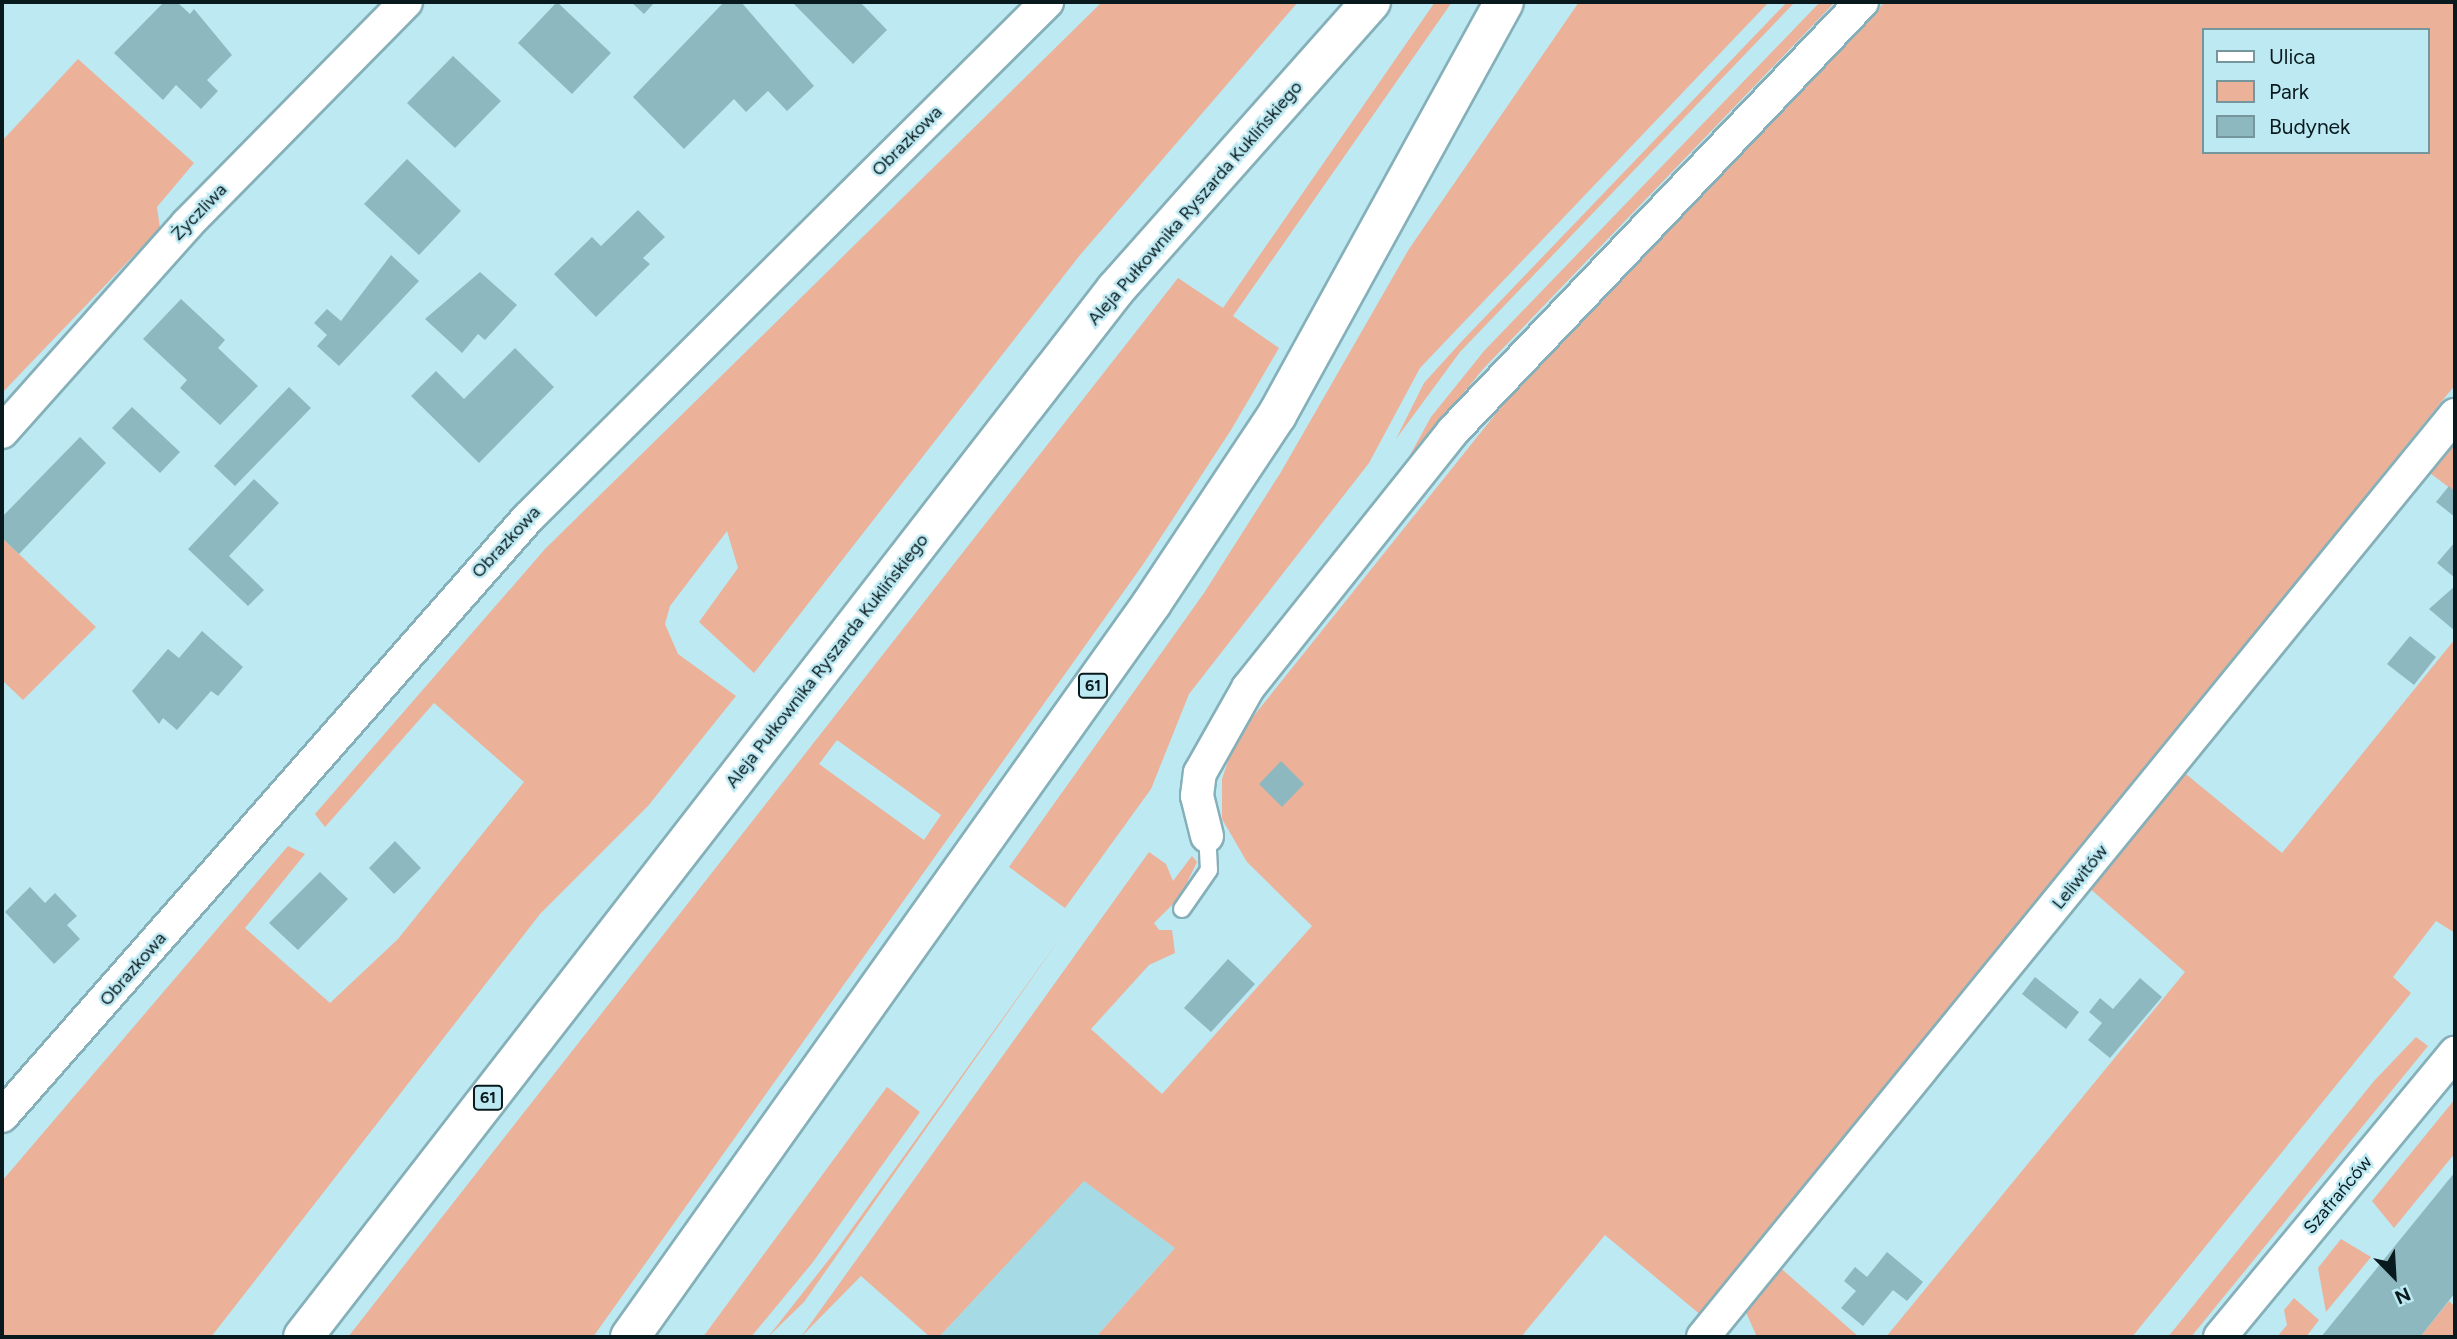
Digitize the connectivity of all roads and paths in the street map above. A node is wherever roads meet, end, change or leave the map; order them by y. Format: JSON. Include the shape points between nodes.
{"nodes":[{"id":1,"x":406,"y":2,"type":"edge"},
{"id":2,"x":1047,"y":2,"type":"edge"},
{"id":3,"x":1371,"y":2,"type":"edge"},
{"id":4,"x":1504,"y":2,"type":"edge"},
{"id":5,"x":1862,"y":2,"type":"edge"},
{"id":6,"x":2455,"y":415,"type":"edge"},
{"id":7,"x":2,"y":432,"type":"edge"},
{"id":8,"x":1207,"y":836,"type":"joint"},
{"id":9,"x":1182,"y":909,"type":"dead end"},
{"id":10,"x":2455,"y":1053,"type":"edge"},
{"id":11,"x":2,"y":1116,"type":"edge"},
{"id":12,"x":303,"y":1337,"type":"edge"},
{"id":13,"x":630,"y":1337,"type":"edge"},
{"id":14,"x":1703,"y":1337,"type":"edge"},
{"id":15,"x":2220,"y":1337,"type":"edge"}],
"edges":[{"from":1,"to":7,"type":"street","name":"Życzliwa","via":[[187,224]]},
{"from":2,"to":11,"type":"street","name":"Obrazkowa","via":[[528,518]]},
{"from":3,"to":12,"type":"main road","name":"Aleja Pułkownika Ryszarda Kuklińskiego","number":"61","via":[[1116,289]]},
{"from":4,"to":13,"type":"main road","number":"61","via":[[1277,415],[1152,603]]},
{"from":5,"to":8,"type":"street","via":[[1453,430],[1248,688],[1200,773],[1197,796]]},
{"from":6,"to":14,"type":"street","name":"Leliwitów"},
{"from":8,"to":9,"type":"lane","via":[[1209,870]]},
{"from":10,"to":15,"type":"street","name":"Szafrańców"}]}
